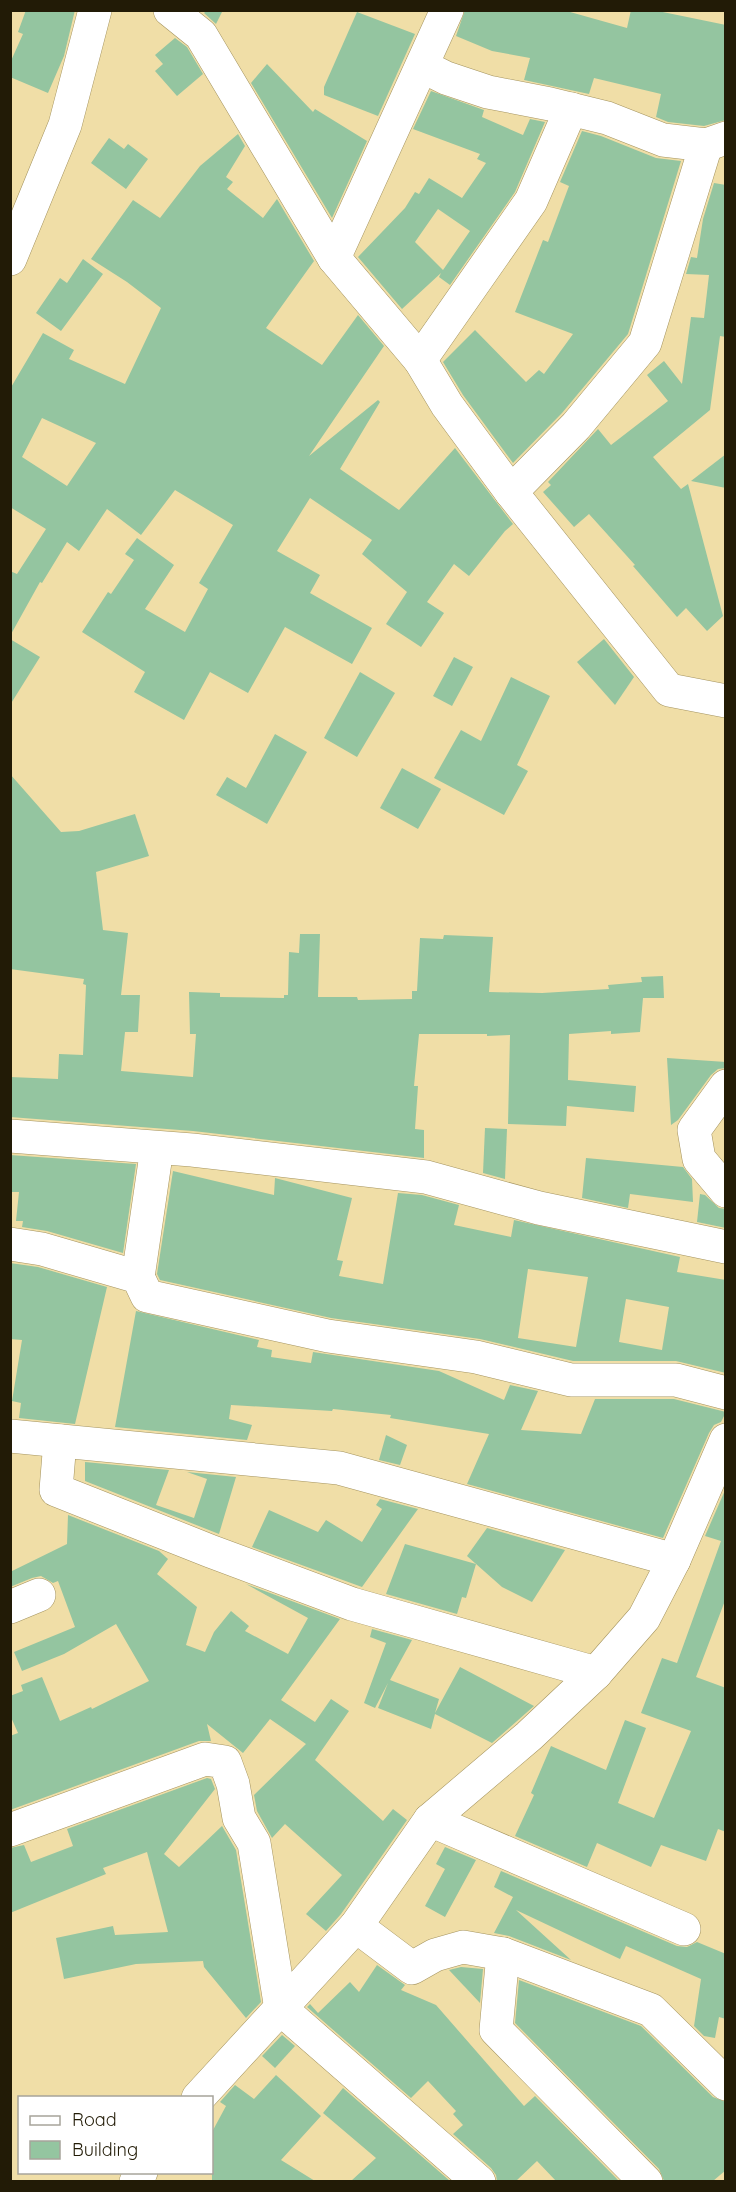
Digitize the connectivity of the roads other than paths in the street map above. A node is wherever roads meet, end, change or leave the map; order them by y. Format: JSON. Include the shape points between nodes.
{"nodes":[{"id":1,"x":95,"y":10,"type":"edge"},
{"id":2,"x":170,"y":10,"type":"edge"},
{"id":3,"x":447,"y":10,"type":"edge"},
{"id":4,"x":422,"y":66,"type":"junction"},
{"id":5,"x":571,"y":109,"type":"junction"},
{"id":6,"x":716,"y":142,"type":"edge"},
{"id":7,"x":334,"y":258,"type":"junction"},
{"id":8,"x":10,"y":259,"type":"edge"},
{"id":9,"x":420,"y":360,"type":"junction"},
{"id":10,"x":510,"y":492,"type":"junction"},
{"id":11,"x":726,"y":701,"type":"edge"},
{"id":12,"x":726,"y":1086,"type":"edge"},
{"id":13,"x":10,"y":1136,"type":"edge"},
{"id":14,"x":157,"y":1148,"type":"junction"},
{"id":15,"x":726,"y":1191,"type":"edge"},
{"id":16,"x":10,"y":1244,"type":"edge"},
{"id":17,"x":726,"y":1247,"type":"edge"},
{"id":18,"x":138,"y":1277,"type":"junction"},
{"id":19,"x":726,"y":1393,"type":"edge"},
{"id":20,"x":10,"y":1436,"type":"edge"},
{"id":21,"x":726,"y":1440,"type":"edge"},
{"id":22,"x":60,"y":1441,"type":"junction"},
{"id":23,"x":674,"y":1560,"type":"junction"},
{"id":24,"x":596,"y":1673,"type":"junction"},
{"id":25,"x":430,"y":1820,"type":"junction"},
{"id":26,"x":10,"y":1830,"type":"edge"},
{"id":27,"x":356,"y":1926,"type":"junction"},
{"id":28,"x":684,"y":1929,"type":"dead end"},
{"id":29,"x":503,"y":1954,"type":"junction"},
{"id":30,"x":281,"y":2009,"type":"junction"},
{"id":31,"x":726,"y":2084,"type":"edge"},
{"id":32,"x":199,"y":2096,"type":"edge"},
{"id":33,"x":479,"y":2181,"type":"edge"},
{"id":34,"x":646,"y":2181,"type":"edge"}],
"edges":[{"from":1,"to":8,"type":"street","via":[[65,125]]},
{"from":2,"to":7,"type":"street","via":[[201,35]]},
{"from":3,"to":4,"type":"street"},
{"from":4,"to":5,"type":"street","via":[[488,92]]},
{"from":4,"to":7,"type":"street"},
{"from":5,"to":6,"type":"street","via":[[663,140]]},
{"from":5,"to":9,"type":"street","via":[[531,201]]},
{"from":6,"to":10,"type":"street","via":[[645,343],[576,426]]},
{"from":7,"to":9,"type":"street"},
{"from":9,"to":10,"type":"street","via":[[447,405]]},
{"from":10,"to":11,"type":"street","via":[[669,690]]},
{"from":12,"to":15,"type":"street","via":[[694,1130],[699,1159]]},
{"from":13,"to":14,"type":"street"},
{"from":14,"to":17,"type":"street","via":[[426,1177],[539,1208]]},
{"from":14,"to":18,"type":"street"},
{"from":16,"to":18,"type":"street","via":[[42,1249]]},
{"from":18,"to":19,"type":"street","via":[[147,1296],[328,1336],[476,1357],[571,1380],[676,1380]]},
{"from":20,"to":22,"type":"street"},
{"from":21,"to":23,"type":"street"},
{"from":22,"to":23,"type":"street","via":[[339,1468]]},
{"from":22,"to":24,"type":"street","via":[[56,1490],[352,1605]]},
{"from":23,"to":24,"type":"street","via":[[644,1618]]},
{"from":24,"to":25,"type":"street"},
{"from":25,"to":27,"type":"street"},
{"from":25,"to":28,"type":"street"},
{"from":26,"to":30,"type":"street","via":[[205,1760],[225,1762],[239,1818],[254,1843]]},
{"from":27,"to":29,"type":"street","via":[[412,1968],[435,1955],[463,1947]]},
{"from":27,"to":30,"type":"street"},
{"from":29,"to":31,"type":"street","via":[[651,2010]]},
{"from":29,"to":34,"type":"street","via":[[496,2030]]},
{"from":30,"to":32,"type":"street"},
{"from":30,"to":33,"type":"street"}]}
